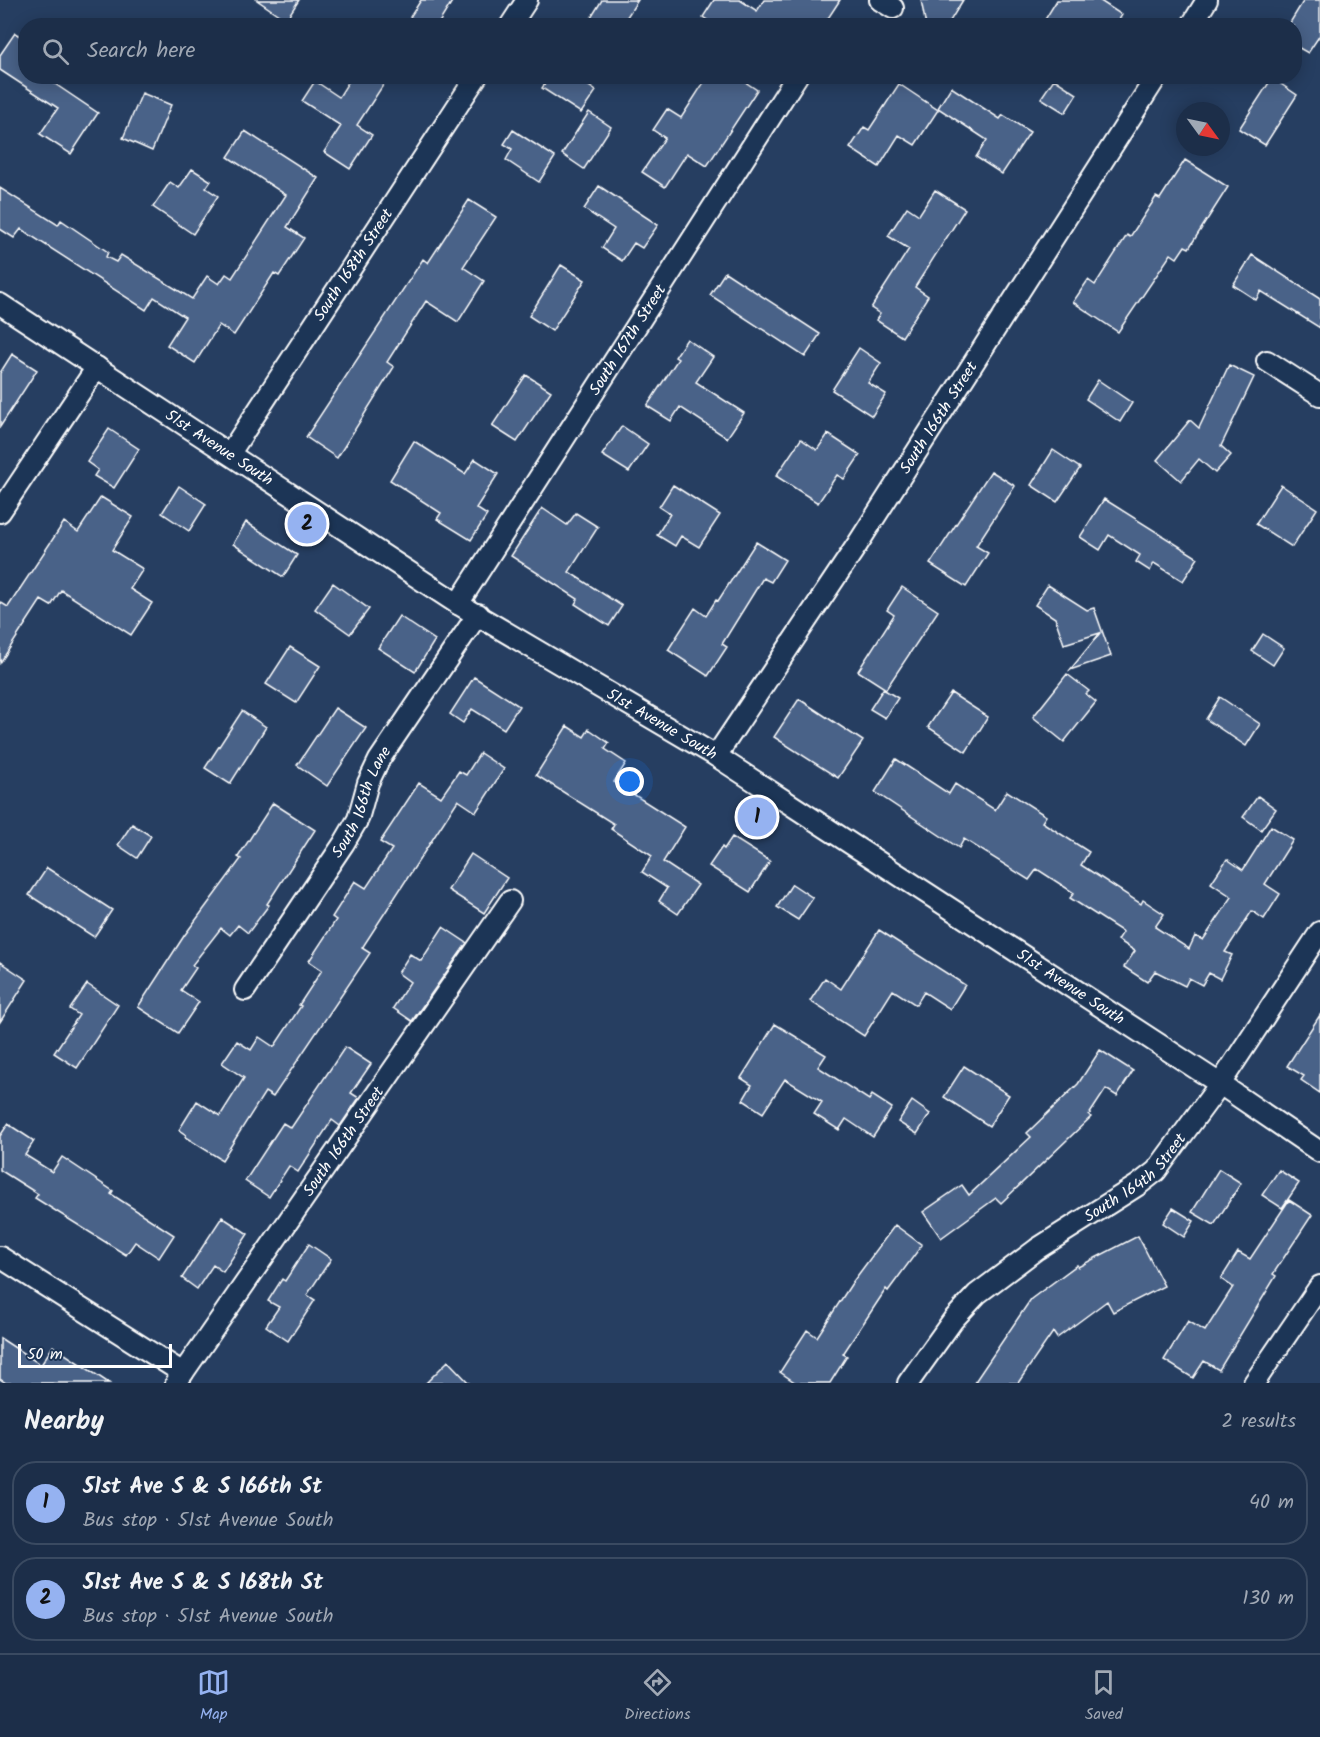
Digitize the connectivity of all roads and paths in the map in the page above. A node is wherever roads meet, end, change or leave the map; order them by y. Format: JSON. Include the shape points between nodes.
{"nodes":[{"id":1,"x":527,"y":0,"type":"edge"},
{"id":2,"x":1207,"y":0,"type":"edge"},
{"id":3,"x":515,"y":18,"type":"edge"},
{"id":4,"x":1196,"y":18,"type":"edge"},
{"id":5,"x":472,"y":84,"type":"edge"},
{"id":6,"x":792,"y":84,"type":"edge"},
{"id":7,"x":1152,"y":84,"type":"edge"},
{"id":8,"x":0,"y":304,"type":"edge"},
{"id":9,"x":1267,"y":361,"type":"dead end"},
{"id":10,"x":97,"y":367,"type":"junction"},
{"id":11,"x":1320,"y":395,"type":"edge"},
{"id":12,"x":230,"y":453,"type":"junction"},
{"id":13,"x":0,"y":512,"type":"edge"},
{"id":14,"x":458,"y":603,"type":"junction"},
{"id":15,"x":478,"y":614,"type":"junction"},
{"id":16,"x":716,"y":756,"type":"junction"},
{"id":17,"x":510,"y":901,"type":"dead end"},
{"id":18,"x":1320,"y":932,"type":"edge"},
{"id":19,"x":245,"y":990,"type":"dead end"},
{"id":20,"x":1220,"y":1084,"type":"junction"},
{"id":21,"x":1320,"y":1152,"type":"edge"},
{"id":22,"x":0,"y":1257,"type":"edge"},
{"id":23,"x":1320,"y":1286,"type":"edge"},
{"id":24,"x":179,"y":1378,"type":"edge"},
{"id":25,"x":908,"y":1383,"type":"edge"},
{"id":26,"x":1254,"y":1383,"type":"edge"}],
"edges":[{"from":1,"to":3,"type":"street"},
{"from":2,"to":4,"type":"street"},
{"from":5,"to":12,"type":"street","name":"South 168th Street"},
{"from":6,"to":14,"type":"street","name":"South 167th Street"},
{"from":7,"to":16,"type":"street","name":"South 166th Street"},
{"from":8,"to":10,"type":"street","name":"51st Avenue South"},
{"from":9,"to":11,"type":"street"},
{"from":10,"to":12,"type":"street","name":"51st Avenue South"},
{"from":10,"to":13,"type":"street"},
{"from":12,"to":14,"type":"street","name":"51st Avenue South"},
{"from":14,"to":15,"type":"street","name":"51st Avenue South"},
{"from":15,"to":16,"type":"street","name":"51st Avenue South"},
{"from":15,"to":19,"type":"street","name":"South 166th Lane","via":[[379,760],[358,819]]},
{"from":16,"to":20,"type":"street","name":"51st Avenue South"},
{"from":17,"to":24,"type":"street","name":"South 166th Street"},
{"from":18,"to":20,"type":"street","name":"South 164th Street"},
{"from":20,"to":21,"type":"street","name":"51st Avenue South"},
{"from":20,"to":25,"type":"street","name":"South 164th Street","via":[[1156,1171],[1037,1249],[977,1294],[953,1320]]},
{"from":22,"to":24,"type":"street"},
{"from":23,"to":26,"type":"street"}]}
